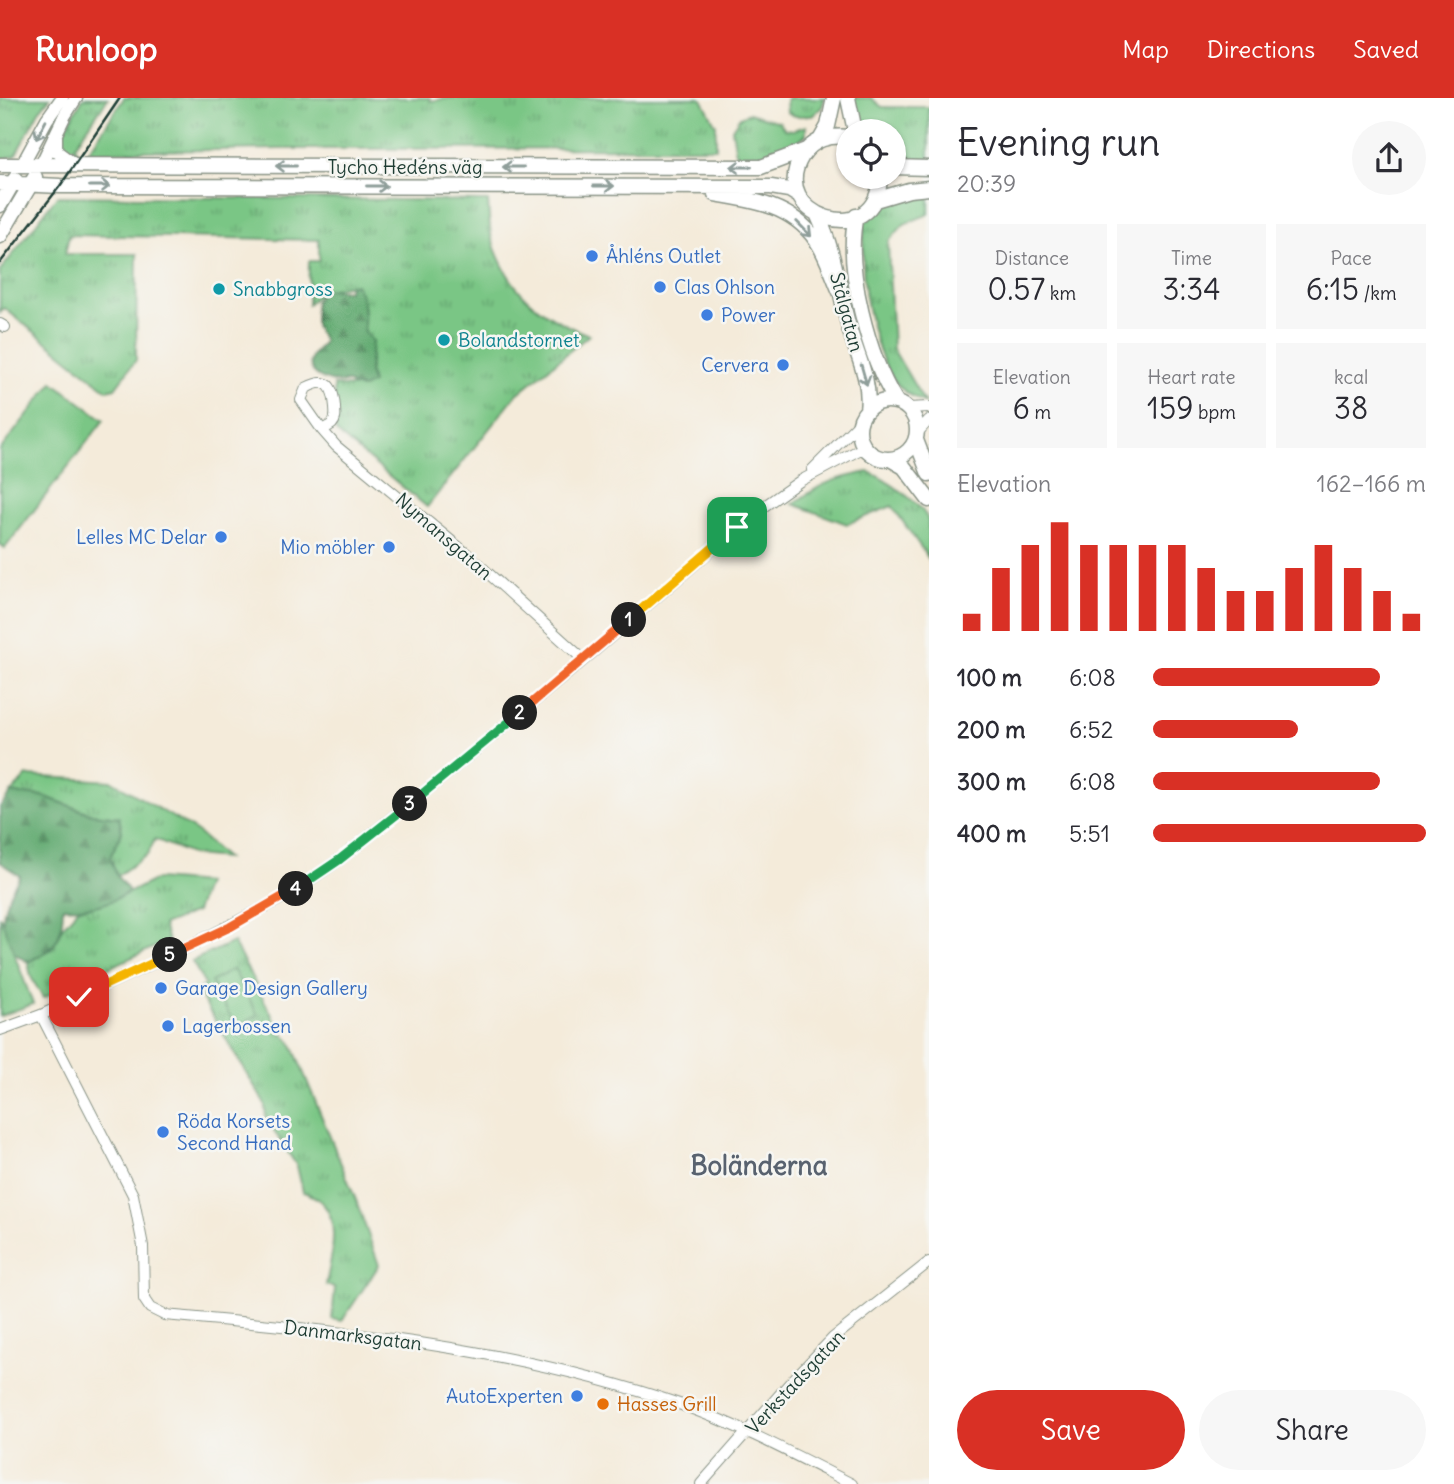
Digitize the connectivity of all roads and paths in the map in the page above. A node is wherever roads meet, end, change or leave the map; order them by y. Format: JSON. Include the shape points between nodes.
{"nodes":[{"id":1,"x":62,"y":98,"type":"edge"},
{"id":2,"x":76,"y":98,"type":"edge"},
{"id":3,"x":834,"y":98,"type":"edge"},
{"id":4,"x":848,"y":98,"type":"edge"},
{"id":5,"x":852,"y":119,"type":"edge"},
{"id":6,"x":57,"y":132,"type":"junction"},
{"id":7,"x":836,"y":136,"type":"edge"},
{"id":8,"x":820,"y":140,"type":"junction"},
{"id":9,"x":806,"y":150,"type":"junction"},
{"id":10,"x":0,"y":165,"type":"edge"},
{"id":11,"x":22,"y":165,"type":"junction"},
{"id":12,"x":41,"y":165,"type":"junction"},
{"id":13,"x":75,"y":166,"type":"junction"},
{"id":14,"x":906,"y":167,"type":"edge"},
{"id":15,"x":929,"y":168,"type":"edge"},
{"id":16,"x":6,"y":183,"type":"edge"},
{"id":17,"x":32,"y":184,"type":"junction"},
{"id":18,"x":673,"y":187,"type":"junction"},
{"id":19,"x":929,"y":188,"type":"edge"},
{"id":20,"x":879,"y":189,"type":"edge"},
{"id":21,"x":799,"y":196,"type":"junction"},
{"id":22,"x":875,"y":200,"type":"junction"},
{"id":23,"x":0,"y":205,"type":"edge"},
{"id":24,"x":818,"y":216,"type":"junction"},
{"id":25,"x":856,"y":216,"type":"junction"},
{"id":26,"x":0,"y":236,"type":"edge"},
{"id":27,"x":841,"y":294,"type":"junction"},
{"id":28,"x":902,"y":405,"type":"junction"},
{"id":29,"x":929,"y":407,"type":"edge"},
{"id":30,"x":864,"y":415,"type":"junction"},
{"id":31,"x":929,"y":420,"type":"edge"},
{"id":32,"x":322,"y":430,"type":"junction"},
{"id":33,"x":916,"y":437,"type":"junction"},
{"id":34,"x":867,"y":450,"type":"junction"},
{"id":35,"x":890,"y":458,"type":"junction"},
{"id":36,"x":929,"y":474,"type":"edge"},
{"id":37,"x":800,"y":481,"type":"junction"},
{"id":38,"x":929,"y":500,"type":"edge"},
{"id":39,"x":583,"y":660,"type":"junction"},
{"id":40,"x":41,"y":1015,"type":"junction"},
{"id":41,"x":0,"y":1030,"type":"edge"},
{"id":42,"x":929,"y":1262,"type":"edge"},
{"id":43,"x":749,"y":1432,"type":"junction"},
{"id":44,"x":701,"y":1484,"type":"edge"},
{"id":45,"x":852,"y":1484,"type":"edge"}],
"edges":[{"from":1,"to":11,"type":"street","one_way":true},
{"from":2,"to":6,"type":"street"},
{"from":3,"to":8,"type":"main road"},
{"from":4,"to":5,"type":"main road"},
{"from":6,"to":12,"type":"street"},
{"from":6,"to":13,"type":"street","via":[[56,151]]},
{"from":7,"to":8,"type":"main road"},
{"from":8,"to":9,"type":"main road","name":"Tycho Hedéns väg"},
{"from":9,"to":13,"type":"main road","name":"Tycho Hedéns väg","one_way":true,"via":[[761,167]]},
{"from":9,"to":21,"type":"main road","via":[[796,172]]},
{"from":10,"to":11,"type":"main road","name":"Tycho Hedéns väg"},
{"from":11,"to":12,"type":"main road","name":"Tycho Hedéns väg"},
{"from":11,"to":16,"type":"main road"},
{"from":12,"to":13,"type":"main road","name":"Tycho Hedéns väg"},
{"from":12,"to":17,"type":"main road"},
{"from":14,"to":15,"type":"main road"},
{"from":16,"to":17,"type":"main road","name":"Tycho Hedéns väg"},
{"from":16,"to":23,"type":"main road"},
{"from":17,"to":18,"type":"main road","name":"Tycho Hedéns väg","one_way":true},
{"from":17,"to":26,"type":"main road"},
{"from":18,"to":21,"type":"main road","name":"Tycho Hedéns väg","via":[[771,187]]},
{"from":18,"to":27,"type":"main road","one_way":true,"via":[[777,207],[816,240]]},
{"from":19,"to":22,"type":"main road"},
{"from":20,"to":22,"type":"main road"},
{"from":21,"to":24,"type":"main road"},
{"from":22,"to":25,"type":"main road"},
{"from":24,"to":25,"type":"main road","via":[[830,220]]},
{"from":24,"to":27,"type":"main road","name":"Stålgatan","via":[[830,242]]},
{"from":25,"to":28,"type":"main road","name":"Stålgatan","via":[[859,300],[868,340],[880,372]]},
{"from":27,"to":30,"type":"main road","name":"Stålgatan","one_way":true,"via":[[868,385]]},
{"from":28,"to":29,"type":"street"},
{"from":28,"to":30,"type":"main road","via":[[880,402]]},
{"from":28,"to":33,"type":"main road","via":[[915,417]]},
{"from":30,"to":34,"type":"main road","via":[[861,439]]},
{"from":30,"to":37,"type":"street"},
{"from":31,"to":33,"type":"street"},
{"from":32,"to":32,"type":"street","name":"Nymansgatan","via":[[302,400],[306,388],[316,383],[327,384],[334,395],[335,418]]},
{"from":32,"to":39,"type":"street","name":"Nymansgatan"},
{"from":33,"to":35,"type":"main road","via":[[906,453]]},
{"from":33,"to":36,"type":"main road"},
{"from":34,"to":35,"type":"main road"},
{"from":34,"to":37,"type":"street"},
{"from":35,"to":38,"type":"main road","via":[[904,467]]},
{"from":37,"to":39,"type":"street","via":[[753,514]]},
{"from":39,"to":40,"type":"street","via":[[377,831],[290,894]]},
{"from":40,"to":41,"type":"street"},
{"from":40,"to":43,"type":"street","name":"Danmarksgatan","via":[[133,1195],[143,1246],[144,1299],[156,1312],[296,1326],[512,1360],[613,1384]]},
{"from":42,"to":43,"type":"street","name":"Verkstadsgatan","via":[[832,1338]]},
{"from":43,"to":44,"type":"street","name":"Verkstadsgatan"},
{"from":43,"to":45,"type":"street","name":"Danmarksgatan"}]}
